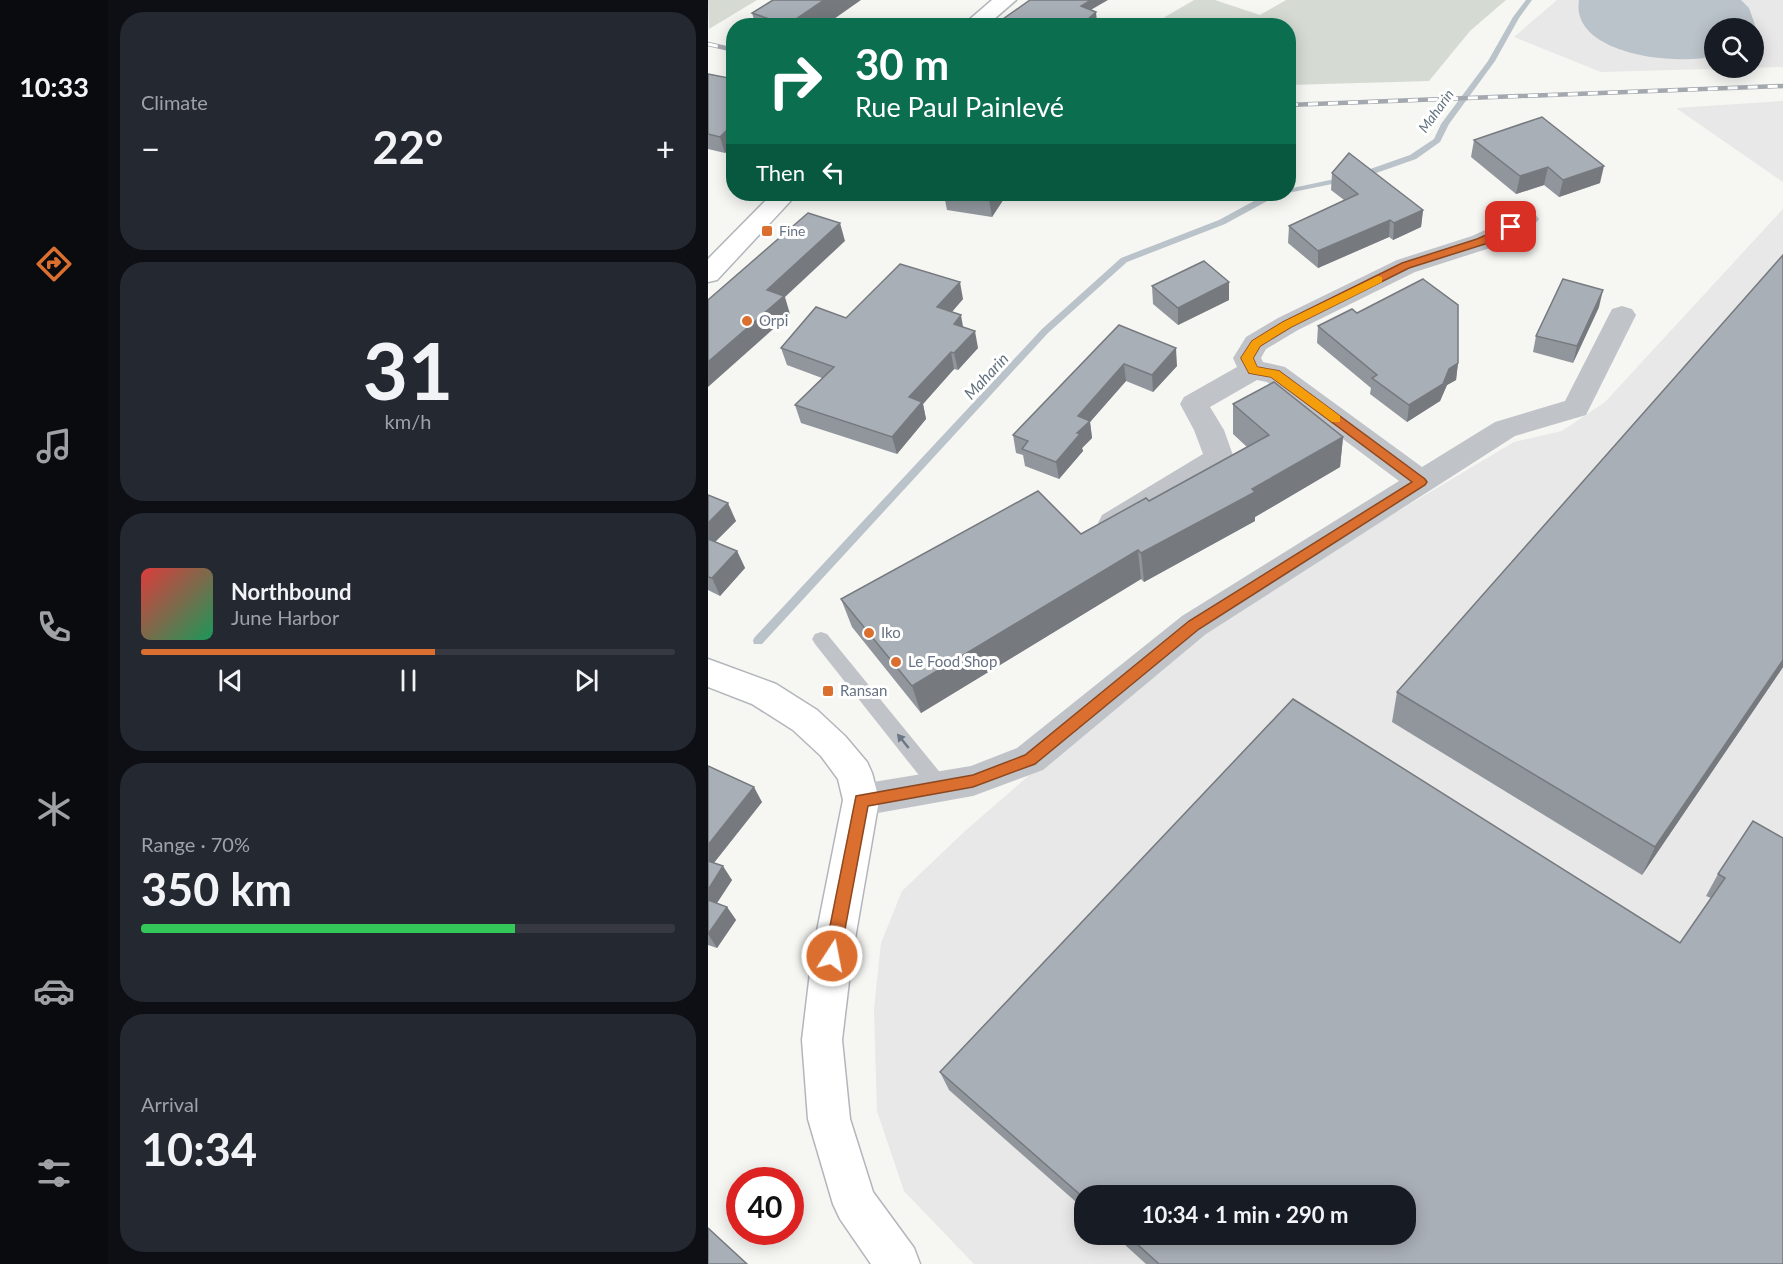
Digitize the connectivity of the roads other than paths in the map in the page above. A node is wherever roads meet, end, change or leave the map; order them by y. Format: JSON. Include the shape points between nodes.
{"nodes":[{"id":1,"x":1005,"y":0,"type":"edge"},
{"id":2,"x":982,"y":18,"type":"edge"},
{"id":3,"x":778,"y":201,"type":"edge"},
{"id":4,"x":1527,"y":219,"type":"dead end"},
{"id":5,"x":708,"y":273,"type":"edge"},
{"id":6,"x":1622,"y":315,"type":"dead end"},
{"id":7,"x":1253,"y":370,"type":"junction"},
{"id":8,"x":1421,"y":482,"type":"junction"},
{"id":9,"x":1101,"y":531,"type":"edge"},
{"id":10,"x":821,"y":639,"type":"dead end"},
{"id":11,"x":708,"y":673,"type":"edge"},
{"id":12,"x":940,"y":787,"type":"junction"},
{"id":13,"x":861,"y":800,"type":"junction"},
{"id":14,"x":898,"y":1264,"type":"edge"}],
"edges":[{"from":1,"to":2,"type":"street"},
{"from":3,"to":5,"type":"street"},
{"from":4,"to":7,"type":"street","via":[[1481,242],[1406,266],[1287,324],[1256,343],[1247,358]]},
{"from":6,"to":8,"type":"street","via":[[1576,408],[1505,429]]},
{"from":7,"to":8,"type":"street","via":[[1275,374]]},
{"from":7,"to":9,"type":"street","via":[[1194,404],[1220,458]]},
{"from":8,"to":12,"type":"street","via":[[1194,625],[1030,759],[973,781]]},
{"from":12,"to":10,"type":"lane","one_way":true},
{"from":11,"to":13,"type":"street","via":[[764,694],[805,720],[854,773]]},
{"from":12,"to":13,"type":"street"},
{"from":13,"to":14,"type":"street","via":[[832,956],[822,1040],[829,1119],[855,1204]]}]}
